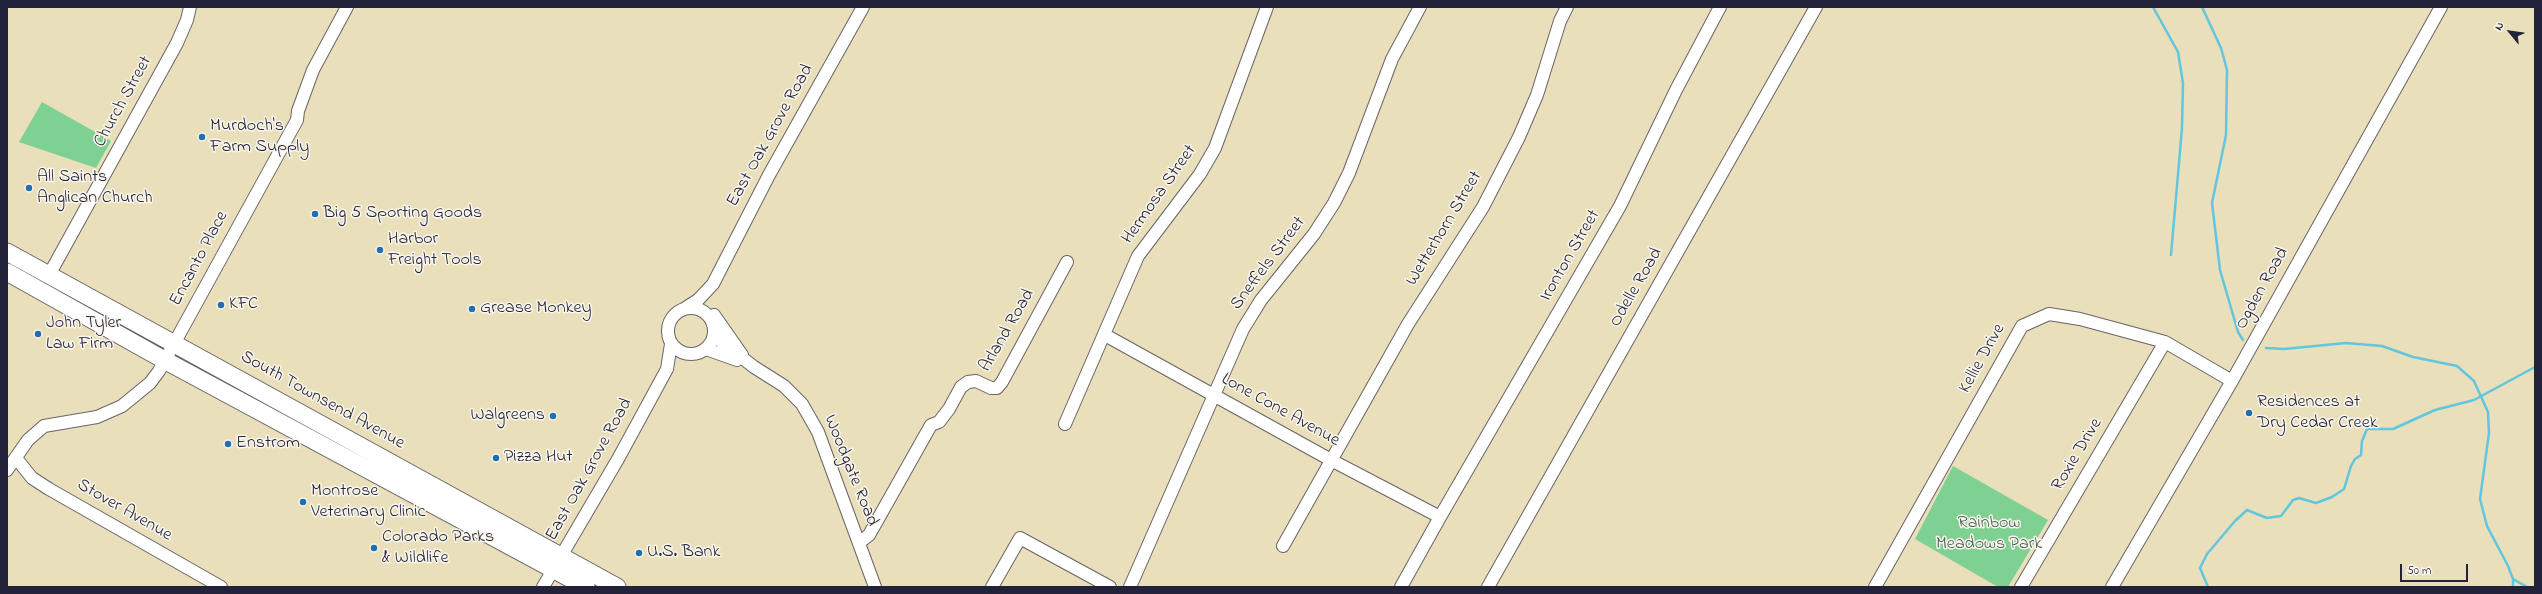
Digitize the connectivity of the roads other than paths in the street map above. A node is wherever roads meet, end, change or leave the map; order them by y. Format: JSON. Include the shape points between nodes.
{"nodes":[{"id":1,"x":190,"y":7,"type":"edge"},
{"id":2,"x":347,"y":7,"type":"edge"},
{"id":3,"x":863,"y":7,"type":"edge"},
{"id":4,"x":1267,"y":7,"type":"edge"},
{"id":5,"x":1420,"y":7,"type":"edge"},
{"id":6,"x":1567,"y":7,"type":"edge"},
{"id":7,"x":1720,"y":7,"type":"edge"},
{"id":8,"x":1816,"y":7,"type":"edge"},
{"id":9,"x":2441,"y":7,"type":"edge"},
{"id":10,"x":7,"y":252,"type":"edge"},
{"id":11,"x":1067,"y":262,"type":"dead end"},
{"id":12,"x":7,"y":272,"type":"edge"},
{"id":13,"x":49,"y":275,"type":"junction"},
{"id":14,"x":713,"y":284,"type":"junction"},
{"id":15,"x":684,"y":309,"type":"junction"},
{"id":16,"x":709,"y":310,"type":"junction"},
{"id":17,"x":1104,"y":335,"type":"junction"},
{"id":18,"x":714,"y":336,"type":"junction"},
{"id":19,"x":2165,"y":342,"type":"junction"},
{"id":20,"x":176,"y":344,"type":"junction"},
{"id":21,"x":671,"y":344,"type":"junction"},
{"id":22,"x":706,"y":349,"type":"junction"},
{"id":23,"x":688,"y":355,"type":"junction"},
{"id":24,"x":744,"y":358,"type":"junction"},
{"id":25,"x":166,"y":361,"type":"junction"},
{"id":26,"x":754,"y":367,"type":"junction"},
{"id":27,"x":667,"y":369,"type":"junction"},
{"id":28,"x":2232,"y":381,"type":"junction"},
{"id":29,"x":1214,"y":395,"type":"junction"},
{"id":30,"x":1065,"y":424,"type":"dead end"},
{"id":31,"x":16,"y":458,"type":"junction"},
{"id":32,"x":1331,"y":460,"type":"junction"},
{"id":33,"x":7,"y":470,"type":"edge"},
{"id":34,"x":1440,"y":517,"type":"junction"},
{"id":35,"x":860,"y":542,"type":"junction"},
{"id":36,"x":1283,"y":546,"type":"dead end"},
{"id":37,"x":558,"y":563,"type":"junction"},
{"id":38,"x":221,"y":587,"type":"edge"},
{"id":39,"x":543,"y":587,"type":"edge"},
{"id":40,"x":586,"y":587,"type":"edge"},
{"id":41,"x":617,"y":587,"type":"edge"},
{"id":42,"x":875,"y":587,"type":"edge"},
{"id":43,"x":992,"y":587,"type":"edge"},
{"id":44,"x":1110,"y":587,"type":"edge"},
{"id":45,"x":1130,"y":587,"type":"edge"},
{"id":46,"x":1401,"y":587,"type":"edge"},
{"id":47,"x":1488,"y":587,"type":"edge"},
{"id":48,"x":1876,"y":587,"type":"edge"},
{"id":49,"x":2021,"y":587,"type":"edge"},
{"id":50,"x":2112,"y":587,"type":"edge"}],
"edges":[{"from":1,"to":13,"type":"street","name":"Church Street","via":[[177,42]]},
{"from":2,"to":20,"type":"street","name":"Encanto Place","via":[[313,70],[297,120]]},
{"from":3,"to":14,"type":"street","name":"East Oak Grove Road","via":[[769,175]]},
{"from":4,"to":17,"type":"street","name":"Hermosa Street","via":[[1215,148],[1200,174],[1138,256]]},
{"from":5,"to":29,"type":"street","name":"Sneffels Street","via":[[1392,59],[1349,173],[1334,203],[1314,234],[1261,300],[1243,329]]},
{"from":6,"to":32,"type":"street","name":"Wetterhorn Street","via":[[1560,21],[1537,95],[1519,137],[1483,207],[1408,324]]},
{"from":7,"to":34,"type":"street","name":"Ironton Street","via":[[1676,90],[1620,206]]},
{"from":8,"to":47,"type":"street","name":"Odelle Road"},
{"from":9,"to":28,"type":"street","name":"Ogden Road"},
{"from":10,"to":13,"type":"highway","name":"South Townsend Avenue"},
{"from":11,"to":35,"type":"street","name":"Arland Road","via":[[1002,382],[997,388],[991,388],[976,380],[961,387],[946,414],[939,422],[931,425],[869,535]]},
{"from":12,"to":25,"type":"highway","name":"South Townsend Avenue"},
{"from":13,"to":20,"type":"highway","name":"South Townsend Avenue"},
{"from":14,"to":15,"type":"street","name":"East Oak Grove Road","via":[[698,300]]},
{"from":14,"to":16,"type":"street","name":"East Oak Grove Road"},
{"from":15,"to":16,"type":"street"},
{"from":15,"to":21,"type":"street","via":[[674,317],[668,328]]},
{"from":16,"to":18,"type":"street"},
{"from":16,"to":24,"type":"street","name":"Woodgate Road"},
{"from":17,"to":29,"type":"street","name":"Lone Cone Avenue"},
{"from":17,"to":30,"type":"street","name":"Hermosa Street"},
{"from":18,"to":22,"type":"street"},
{"from":18,"to":24,"type":"street","name":"Woodgate Road"},
{"from":19,"to":28,"type":"street","name":"Kellie Drive"},
{"from":19,"to":48,"type":"street","name":"Kellie Drive","via":[[2080,319],[2049,314],[2022,326]]},
{"from":19,"to":49,"type":"street","name":"Roxie Drive"},
{"from":20,"to":25,"type":"street","name":"Encanto Place"},
{"from":20,"to":37,"type":"highway","name":"South Townsend Avenue"},
{"from":21,"to":23,"type":"street"},
{"from":21,"to":27,"type":"street","name":"East Oak Grove Road"},
{"from":22,"to":23,"type":"street"},
{"from":22,"to":26,"type":"street","name":"Woodgate Road"},
{"from":23,"to":27,"type":"street","name":"East Oak Grove Road"},
{"from":24,"to":26,"type":"street","name":"Woodgate Road"},
{"from":25,"to":31,"type":"street","name":"Encanto Place","via":[[150,383],[122,406],[97,417],[44,426],[28,440]]},
{"from":25,"to":37,"type":"highway","name":"South Townsend Avenue"},
{"from":26,"to":35,"type":"street","name":"Woodgate Road","via":[[784,386],[802,404],[818,432]]},
{"from":27,"to":37,"type":"street","name":"East Oak Grove Road"},
{"from":28,"to":50,"type":"street","name":"Ogden Road"},
{"from":29,"to":32,"type":"street","name":"Lone Cone Avenue"},
{"from":29,"to":45,"type":"street","name":"Sneffels Street"},
{"from":31,"to":33,"type":"street","name":"Encanto Place"},
{"from":31,"to":38,"type":"street","name":"Stover Avenue","via":[[32,478],[49,489]]},
{"from":32,"to":34,"type":"street","name":"Lone Cone Avenue"},
{"from":32,"to":36,"type":"street","name":"Wetterhorn Street"},
{"from":34,"to":46,"type":"street","name":"Ironton Street"},
{"from":35,"to":42,"type":"street","name":"Woodgate Road"},
{"from":37,"to":39,"type":"street","name":"East Oak Grove Road"},
{"from":37,"to":40,"type":"highway","name":"South Townsend Avenue"},
{"from":37,"to":41,"type":"highway","name":"South Townsend Avenue"},
{"from":43,"to":44,"type":"street","via":[[1020,538]]}]}
